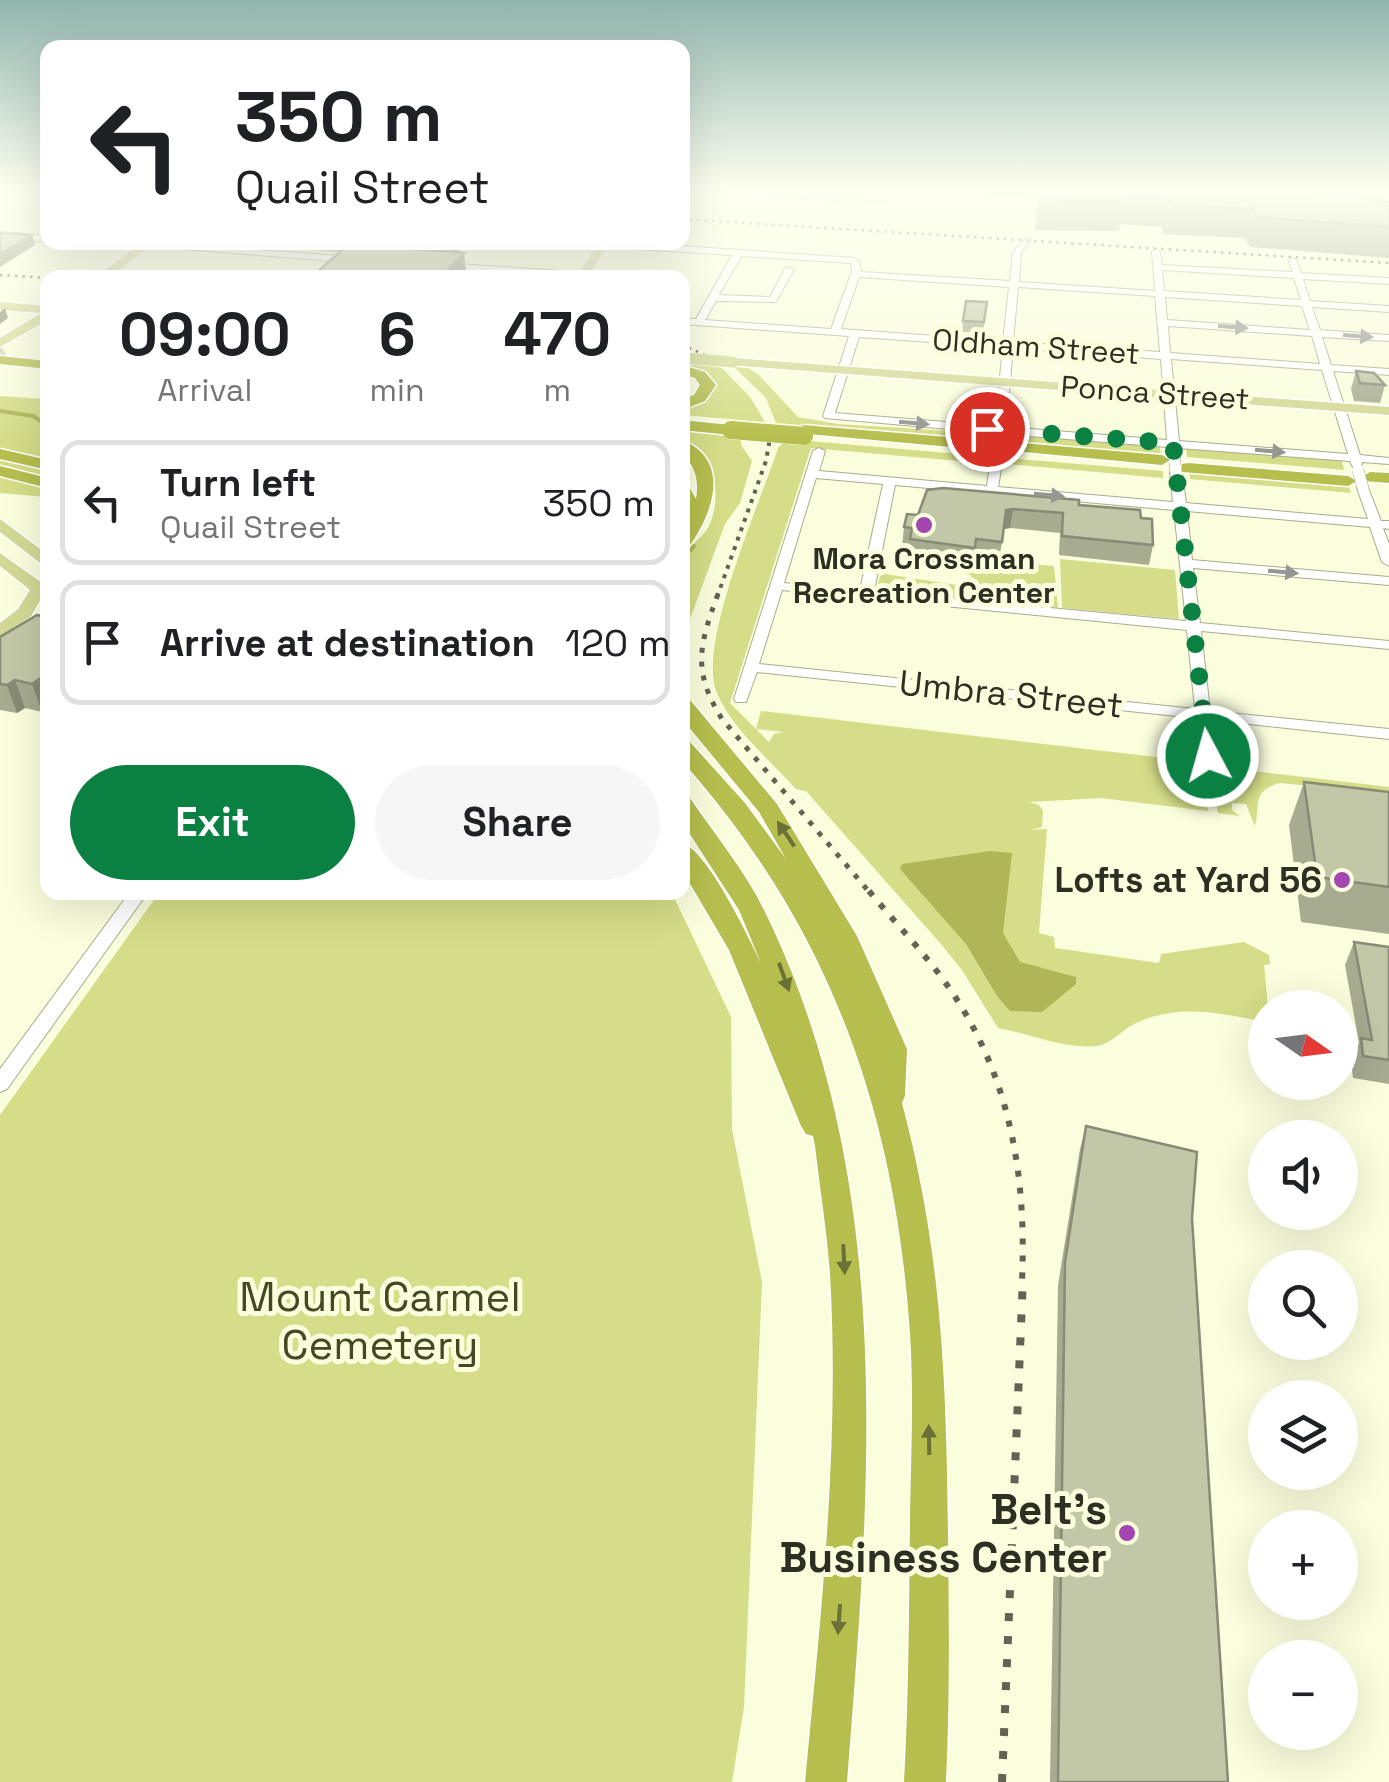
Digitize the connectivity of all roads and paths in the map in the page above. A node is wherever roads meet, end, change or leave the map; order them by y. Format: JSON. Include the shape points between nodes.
{"nodes":[{"id":1,"x":727,"y":274,"type":"edge"},
{"id":2,"x":786,"y":274,"type":"edge"},
{"id":3,"x":856,"y":274,"type":"edge"},
{"id":4,"x":858,"y":274,"type":"edge"},
{"id":5,"x":1014,"y":274,"type":"edge"},
{"id":6,"x":1159,"y":274,"type":"edge"},
{"id":7,"x":1269,"y":274,"type":"edge"},
{"id":8,"x":1298,"y":276,"type":"junction"},
{"id":9,"x":1389,"y":282,"type":"edge"},
{"id":10,"x":1013,"y":285,"type":"junction"},
{"id":11,"x":1160,"y":294,"type":"junction"},
{"id":12,"x":714,"y":298,"type":"junction"},
{"id":13,"x":1306,"y":303,"type":"junction"},
{"id":14,"x":0,"y":306,"type":"edge"},
{"id":15,"x":1389,"y":309,"type":"edge"},
{"id":16,"x":40,"y":311,"type":"edge"},
{"id":17,"x":40,"y":320,"type":"edge"},
{"id":18,"x":690,"y":321,"type":"edge"},
{"id":19,"x":699,"y":322,"type":"junction"},
{"id":20,"x":1164,"y":323,"type":"junction"},
{"id":21,"x":40,"y":329,"type":"edge"},
{"id":22,"x":835,"y":332,"type":"junction"},
{"id":23,"x":1315,"y":333,"type":"junction"},
{"id":24,"x":855,"y":334,"type":"junction"},
{"id":25,"x":1389,"y":338,"type":"edge"},
{"id":26,"x":1008,"y":344,"type":"junction"},
{"id":27,"x":5,"y":354,"type":"edge"},
{"id":28,"x":1166,"y":356,"type":"junction"},
{"id":29,"x":40,"y":361,"type":"edge"},
{"id":30,"x":690,"y":362,"type":"edge"},
{"id":31,"x":690,"y":367,"type":"edge"},
{"id":32,"x":1325,"y":368,"type":"junction"},
{"id":33,"x":844,"y":370,"type":"junction"},
{"id":34,"x":1389,"y":372,"type":"edge"},
{"id":35,"x":1005,"y":382,"type":"junction"},
{"id":36,"x":1170,"y":394,"type":"junction"},
{"id":37,"x":690,"y":402,"type":"edge"},
{"id":38,"x":1339,"y":407,"type":"junction"},
{"id":39,"x":1389,"y":411,"type":"edge"},
{"id":40,"x":690,"y":423,"type":"edge"},
{"id":41,"x":997,"y":446,"type":"junction"},
{"id":42,"x":820,"y":451,"type":"dead end"},
{"id":43,"x":690,"y":452,"type":"edge"},
{"id":44,"x":0,"y":454,"type":"edge"},
{"id":45,"x":1175,"y":461,"type":"junction"},
{"id":46,"x":1389,"y":461,"type":"edge"},
{"id":47,"x":40,"y":462,"type":"edge"},
{"id":48,"x":0,"y":471,"type":"edge"},
{"id":49,"x":813,"y":474,"type":"junction"},
{"id":50,"x":1366,"y":477,"type":"edge"},
{"id":51,"x":890,"y":481,"type":"junction"},
{"id":52,"x":40,"y":482,"type":"edge"},
{"id":53,"x":992,"y":490,"type":"junction"},
{"id":54,"x":1179,"y":506,"type":"junction"},
{"id":55,"x":0,"y":524,"type":"edge"},
{"id":56,"x":1383,"y":524,"type":"edge"},
{"id":57,"x":690,"y":530,"type":"edge"},
{"id":58,"x":40,"y":557,"type":"edge"},
{"id":59,"x":0,"y":558,"type":"edge"},
{"id":60,"x":1389,"y":562,"type":"edge"},
{"id":61,"x":1186,"y":563,"type":"junction"},
{"id":62,"x":1389,"y":582,"type":"edge"},
{"id":63,"x":778,"y":586,"type":"junction"},
{"id":64,"x":40,"y":591,"type":"edge"},
{"id":65,"x":866,"y":594,"type":"junction"},
{"id":66,"x":40,"y":596,"type":"edge"},
{"id":67,"x":40,"y":622,"type":"edge"},
{"id":68,"x":1193,"y":627,"type":"junction"},
{"id":69,"x":4,"y":639,"type":"edge"},
{"id":70,"x":1389,"y":645,"type":"edge"},
{"id":71,"x":751,"y":667,"type":"junction"},
{"id":72,"x":741,"y":699,"type":"dead end"},
{"id":73,"x":1204,"y":714,"type":"junction"},
{"id":74,"x":690,"y":715,"type":"edge"},
{"id":75,"x":1389,"y":734,"type":"edge"},
{"id":76,"x":690,"y":756,"type":"edge"},
{"id":77,"x":1208,"y":756,"type":"dead end"},
{"id":78,"x":690,"y":814,"type":"edge"},
{"id":79,"x":690,"y":863,"type":"edge"},
{"id":80,"x":134,"y":900,"type":"edge"},
{"id":81,"x":0,"y":1084,"type":"edge"},
{"id":82,"x":890,"y":1116,"type":"junction"},
{"id":83,"x":832,"y":1163,"type":"junction"},
{"id":84,"x":822,"y":1782,"type":"edge"},
{"id":85,"x":926,"y":1782,"type":"edge"}],
"edges":[{"from":1,"to":12,"type":"street"},
{"from":2,"to":12,"type":"street","via":[[773,300]]},
{"from":3,"to":22,"type":"street"},
{"from":4,"to":10,"type":"street"},
{"from":5,"to":10,"type":"street"},
{"from":6,"to":11,"type":"street"},
{"from":7,"to":8,"type":"street"},
{"from":8,"to":9,"type":"street"},
{"from":8,"to":13,"type":"street"},
{"from":10,"to":11,"type":"street"},
{"from":10,"to":26,"type":"street"},
{"from":11,"to":13,"type":"street"},
{"from":11,"to":20,"type":"street"},
{"from":12,"to":19,"type":"street"},
{"from":13,"to":15,"type":"street"},
{"from":13,"to":23,"type":"street"},
{"from":14,"to":16,"type":"main road"},
{"from":17,"to":27,"type":"main road"},
{"from":18,"to":19,"type":"street","name":"Oldham Street"},
{"from":19,"to":22,"type":"street","name":"Oldham Street"},
{"from":20,"to":23,"type":"street","one_way":true},
{"from":20,"to":28,"type":"street"},
{"from":21,"to":27,"type":"main road"},
{"from":22,"to":24,"type":"street","name":"Oldham Street"},
{"from":23,"to":25,"type":"street","one_way":true},
{"from":23,"to":32,"type":"street"},
{"from":24,"to":26,"type":"street","name":"Oldham Street"},
{"from":24,"to":33,"type":"street"},
{"from":26,"to":28,"type":"street","name":"Oldham Street"},
{"from":26,"to":35,"type":"street"},
{"from":27,"to":29,"type":"highway"},
{"from":28,"to":32,"type":"street","name":"Oldham Street"},
{"from":28,"to":36,"type":"street"},
{"from":30,"to":33,"type":"main road","name":"Ponca Street","bridge":true},
{"from":31,"to":37,"type":"highway","via":[[708,386]]},
{"from":32,"to":34,"type":"street","name":"Oldham Street"},
{"from":32,"to":38,"type":"street"},
{"from":33,"to":35,"type":"main road","name":"Ponca Street"},
{"from":33,"to":41,"type":"street","one_way":true,"via":[[829,416]]},
{"from":35,"to":36,"type":"main road","name":"Ponca Street"},
{"from":35,"to":41,"type":"street"},
{"from":36,"to":38,"type":"main road","name":"Ponca Street"},
{"from":36,"to":45,"type":"street"},
{"from":38,"to":39,"type":"main road","name":"Ponca Street"},
{"from":38,"to":50,"type":"street"},
{"from":40,"to":41,"type":"highway","bridge":true},
{"from":41,"to":45,"type":"highway"},
{"from":41,"to":45,"type":"street"},
{"from":41,"to":53,"type":"street"},
{"from":42,"to":49,"type":"street"},
{"from":43,"to":57,"type":"highway","via":[[707,483],[704,511]]},
{"from":44,"to":47,"type":"highway"},
{"from":45,"to":50,"type":"highway"},
{"from":45,"to":50,"type":"street","one_way":true},
{"from":45,"to":54,"type":"street"},
{"from":46,"to":50,"type":"street"},
{"from":48,"to":52,"type":"highway"},
{"from":49,"to":51,"type":"street"},
{"from":49,"to":63,"type":"street"},
{"from":50,"to":56,"type":"street"},
{"from":51,"to":53,"type":"street"},
{"from":51,"to":65,"type":"street"},
{"from":53,"to":54,"type":"street","one_way":true},
{"from":54,"to":56,"type":"street"},
{"from":54,"to":61,"type":"street"},
{"from":55,"to":58,"type":"main road"},
{"from":56,"to":60,"type":"street"},
{"from":59,"to":64,"type":"main road"},
{"from":61,"to":62,"type":"street","one_way":true},
{"from":61,"to":68,"type":"street"},
{"from":63,"to":65,"type":"street"},
{"from":63,"to":71,"type":"street"},
{"from":65,"to":68,"type":"street"},
{"from":66,"to":69,"type":"main road"},
{"from":67,"to":69,"type":"main road"},
{"from":68,"to":70,"type":"street"},
{"from":68,"to":73,"type":"street"},
{"from":71,"to":72,"type":"street"},
{"from":71,"to":73,"type":"street","name":"Umbra Street"},
{"from":73,"to":75,"type":"street","name":"Umbra Street"},
{"from":73,"to":77,"type":"street"},
{"from":82,"to":74,"type":"highway","one_way":true,"via":[[893,1049],[844,936],[769,809]]},
{"from":76,"to":82,"type":"highway","via":[[744,814],[798,890],[836,964]]},
{"from":78,"to":83,"type":"highway","one_way":true,"via":[[730,867],[778,960],[809,1048]]},
{"from":79,"to":83,"type":"highway","via":[[752,965]]},
{"from":80,"to":81,"type":"street"},
{"from":85,"to":82,"type":"highway","one_way":true,"via":[[927,1335],[915,1226]]},
{"from":83,"to":84,"type":"highway","one_way":true,"via":[[843,1236],[849,1412],[834,1694]]}]}
